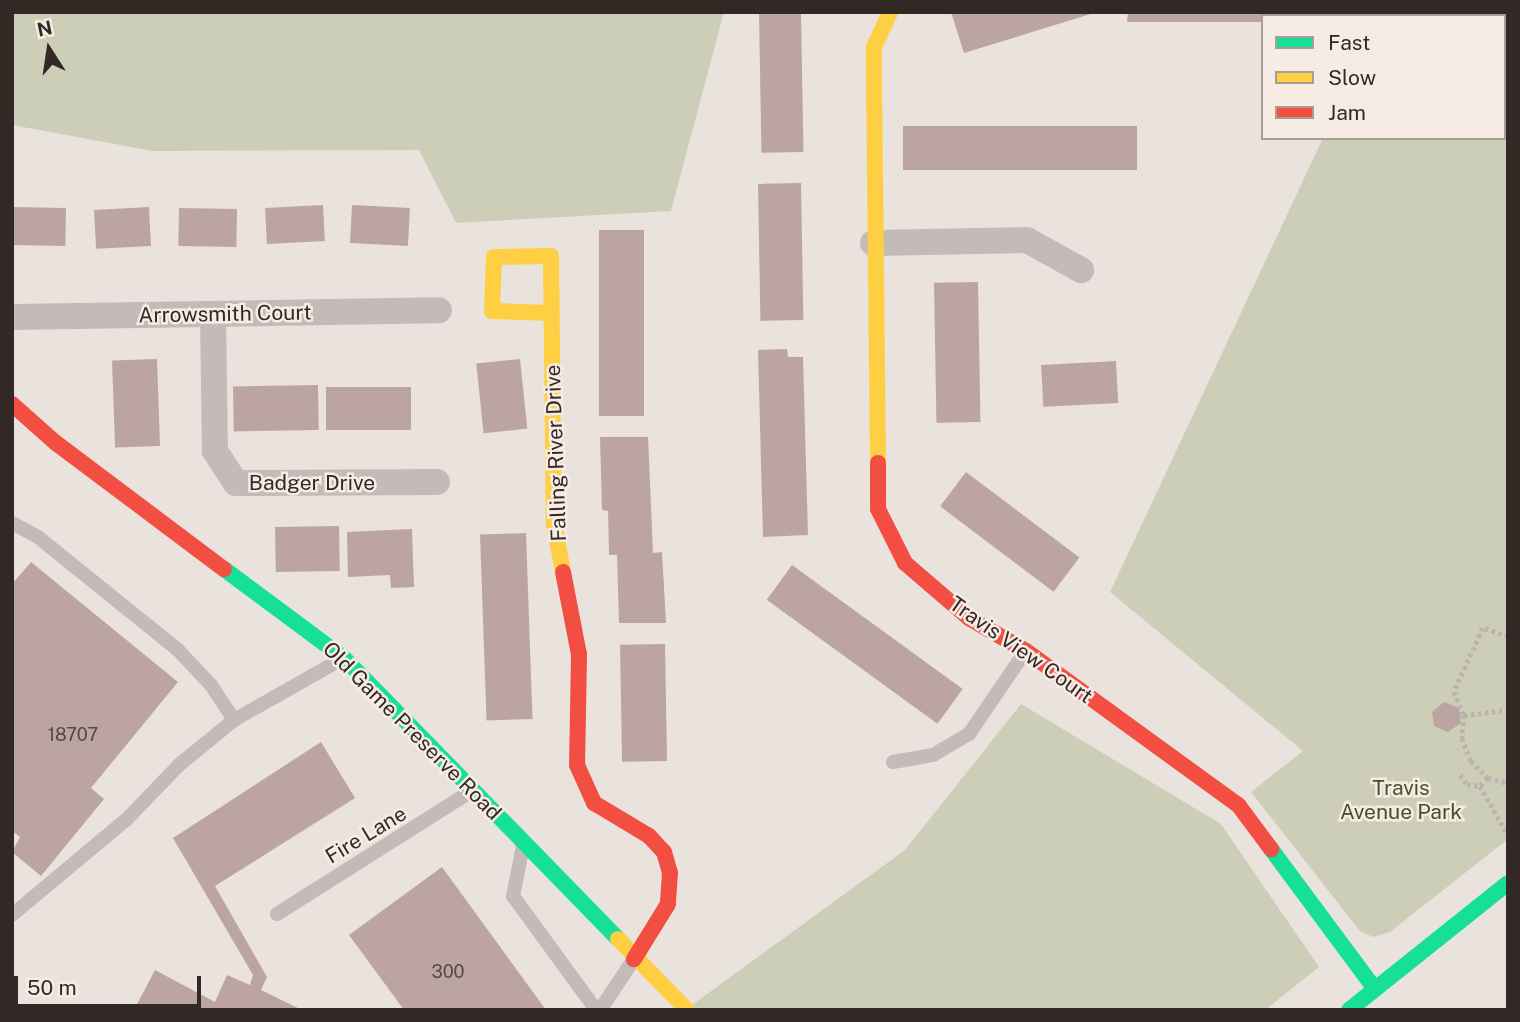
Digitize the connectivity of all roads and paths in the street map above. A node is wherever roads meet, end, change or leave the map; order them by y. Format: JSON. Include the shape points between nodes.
{"nodes":[{"id":1,"x":890,"y":12,"type":"edge"},
{"id":2,"x":873,"y":243,"type":"junction"},
{"id":3,"x":1081,"y":270,"type":"dead end"},
{"id":4,"x":439,"y":310,"type":"dead end"},
{"id":5,"x":552,"y":313,"type":"junction"},
{"id":6,"x":213,"y":314,"type":"junction"},
{"id":7,"x":12,"y":317,"type":"edge"},
{"id":8,"x":12,"y":404,"type":"edge"},
{"id":9,"x":437,"y":482,"type":"dead end"},
{"id":10,"x":12,"y":523,"type":"edge"},
{"id":11,"x":1508,"y":637,"type":"edge"},
{"id":12,"x":1026,"y":651,"type":"junction"},
{"id":13,"x":344,"y":658,"type":"junction"},
{"id":14,"x":1508,"y":710,"type":"edge"},
{"id":15,"x":1467,"y":714,"type":"junction"},
{"id":16,"x":234,"y":720,"type":"junction"},
{"id":17,"x":893,"y":762,"type":"dead end"},
{"id":18,"x":1460,"y":775,"type":"dead end"},
{"id":19,"x":1488,"y":778,"type":"junction"},
{"id":20,"x":1508,"y":783,"type":"edge"},
{"id":21,"x":1480,"y":786,"type":"junction"},
{"id":22,"x":474,"y":789,"type":"junction"},
{"id":23,"x":1508,"y":835,"type":"edge"},
{"id":24,"x":523,"y":845,"type":"junction"},
{"id":25,"x":1502,"y":888,"type":"edge"},
{"id":26,"x":1508,"y":908,"type":"edge"},
{"id":27,"x":277,"y":914,"type":"dead end"},
{"id":28,"x":12,"y":915,"type":"edge"},
{"id":29,"x":634,"y":959,"type":"junction"},
{"id":30,"x":1375,"y":989,"type":"junction"},
{"id":31,"x":598,"y":1010,"type":"edge"},
{"id":32,"x":687,"y":1010,"type":"edge"},
{"id":33,"x":1349,"y":1010,"type":"edge"}],
"edges":[{"from":1,"to":2,"type":"street","name":"Travis View Court","via":[[874,47]]},
{"from":2,"to":3,"type":"street","via":[[1027,240]]},
{"from":2,"to":12,"type":"street","name":"Travis View Court","via":[[878,509],[905,564],[969,618]]},
{"from":4,"to":6,"type":"street","name":"Arrowsmith Court"},
{"from":5,"to":5,"type":"street","name":"Falling River Drive","via":[[492,311],[494,257],[551,256]]},
{"from":5,"to":29,"type":"street","name":"Falling River Drive","via":[[554,524],[579,654],[577,765],[594,803],[649,836],[664,852],[670,873],[668,904]]},
{"from":6,"to":7,"type":"street","name":"Arrowsmith Court"},
{"from":6,"to":9,"type":"street","name":"Badger Drive","via":[[215,451],[236,483]]},
{"from":8,"to":13,"type":"street","name":"Old Game Preserve Road","via":[[56,443]]},
{"from":10,"to":16,"type":"lane","via":[[38,537],[178,650],[211,685]]},
{"from":11,"to":15,"type":"path","via":[[1488,627],[1479,634],[1454,692]]},
{"from":12,"to":17,"type":"lane","via":[[969,734],[933,755]]},
{"from":12,"to":30,"type":"street","name":"Travis View Court","via":[[1239,806]]},
{"from":13,"to":16,"type":"lane"},
{"from":13,"to":22,"type":"street","name":"Old Game Preserve Road"},
{"from":14,"to":15,"type":"path"},
{"from":15,"to":19,"type":"path","via":[[1462,738],[1471,761]]},
{"from":16,"to":28,"type":"lane","via":[[179,765],[127,819]]},
{"from":18,"to":21,"type":"path","via":[[1466,783]]},
{"from":19,"to":20,"type":"path"},
{"from":19,"to":21,"type":"path"},
{"from":21,"to":23,"type":"path"},
{"from":22,"to":24,"type":"street","name":"Old Game Preserve Road"},
{"from":22,"to":27,"type":"lane","name":"Fire Lane"},
{"from":24,"to":29,"type":"street","name":"Old Game Preserve Road"},
{"from":24,"to":31,"type":"lane","via":[[513,896]]},
{"from":25,"to":26,"type":"lane"},
{"from":25,"to":30,"type":"street"},
{"from":29,"to":31,"type":"lane"},
{"from":29,"to":32,"type":"street","name":"Old Game Preserve Road"},
{"from":30,"to":33,"type":"street"}]}
